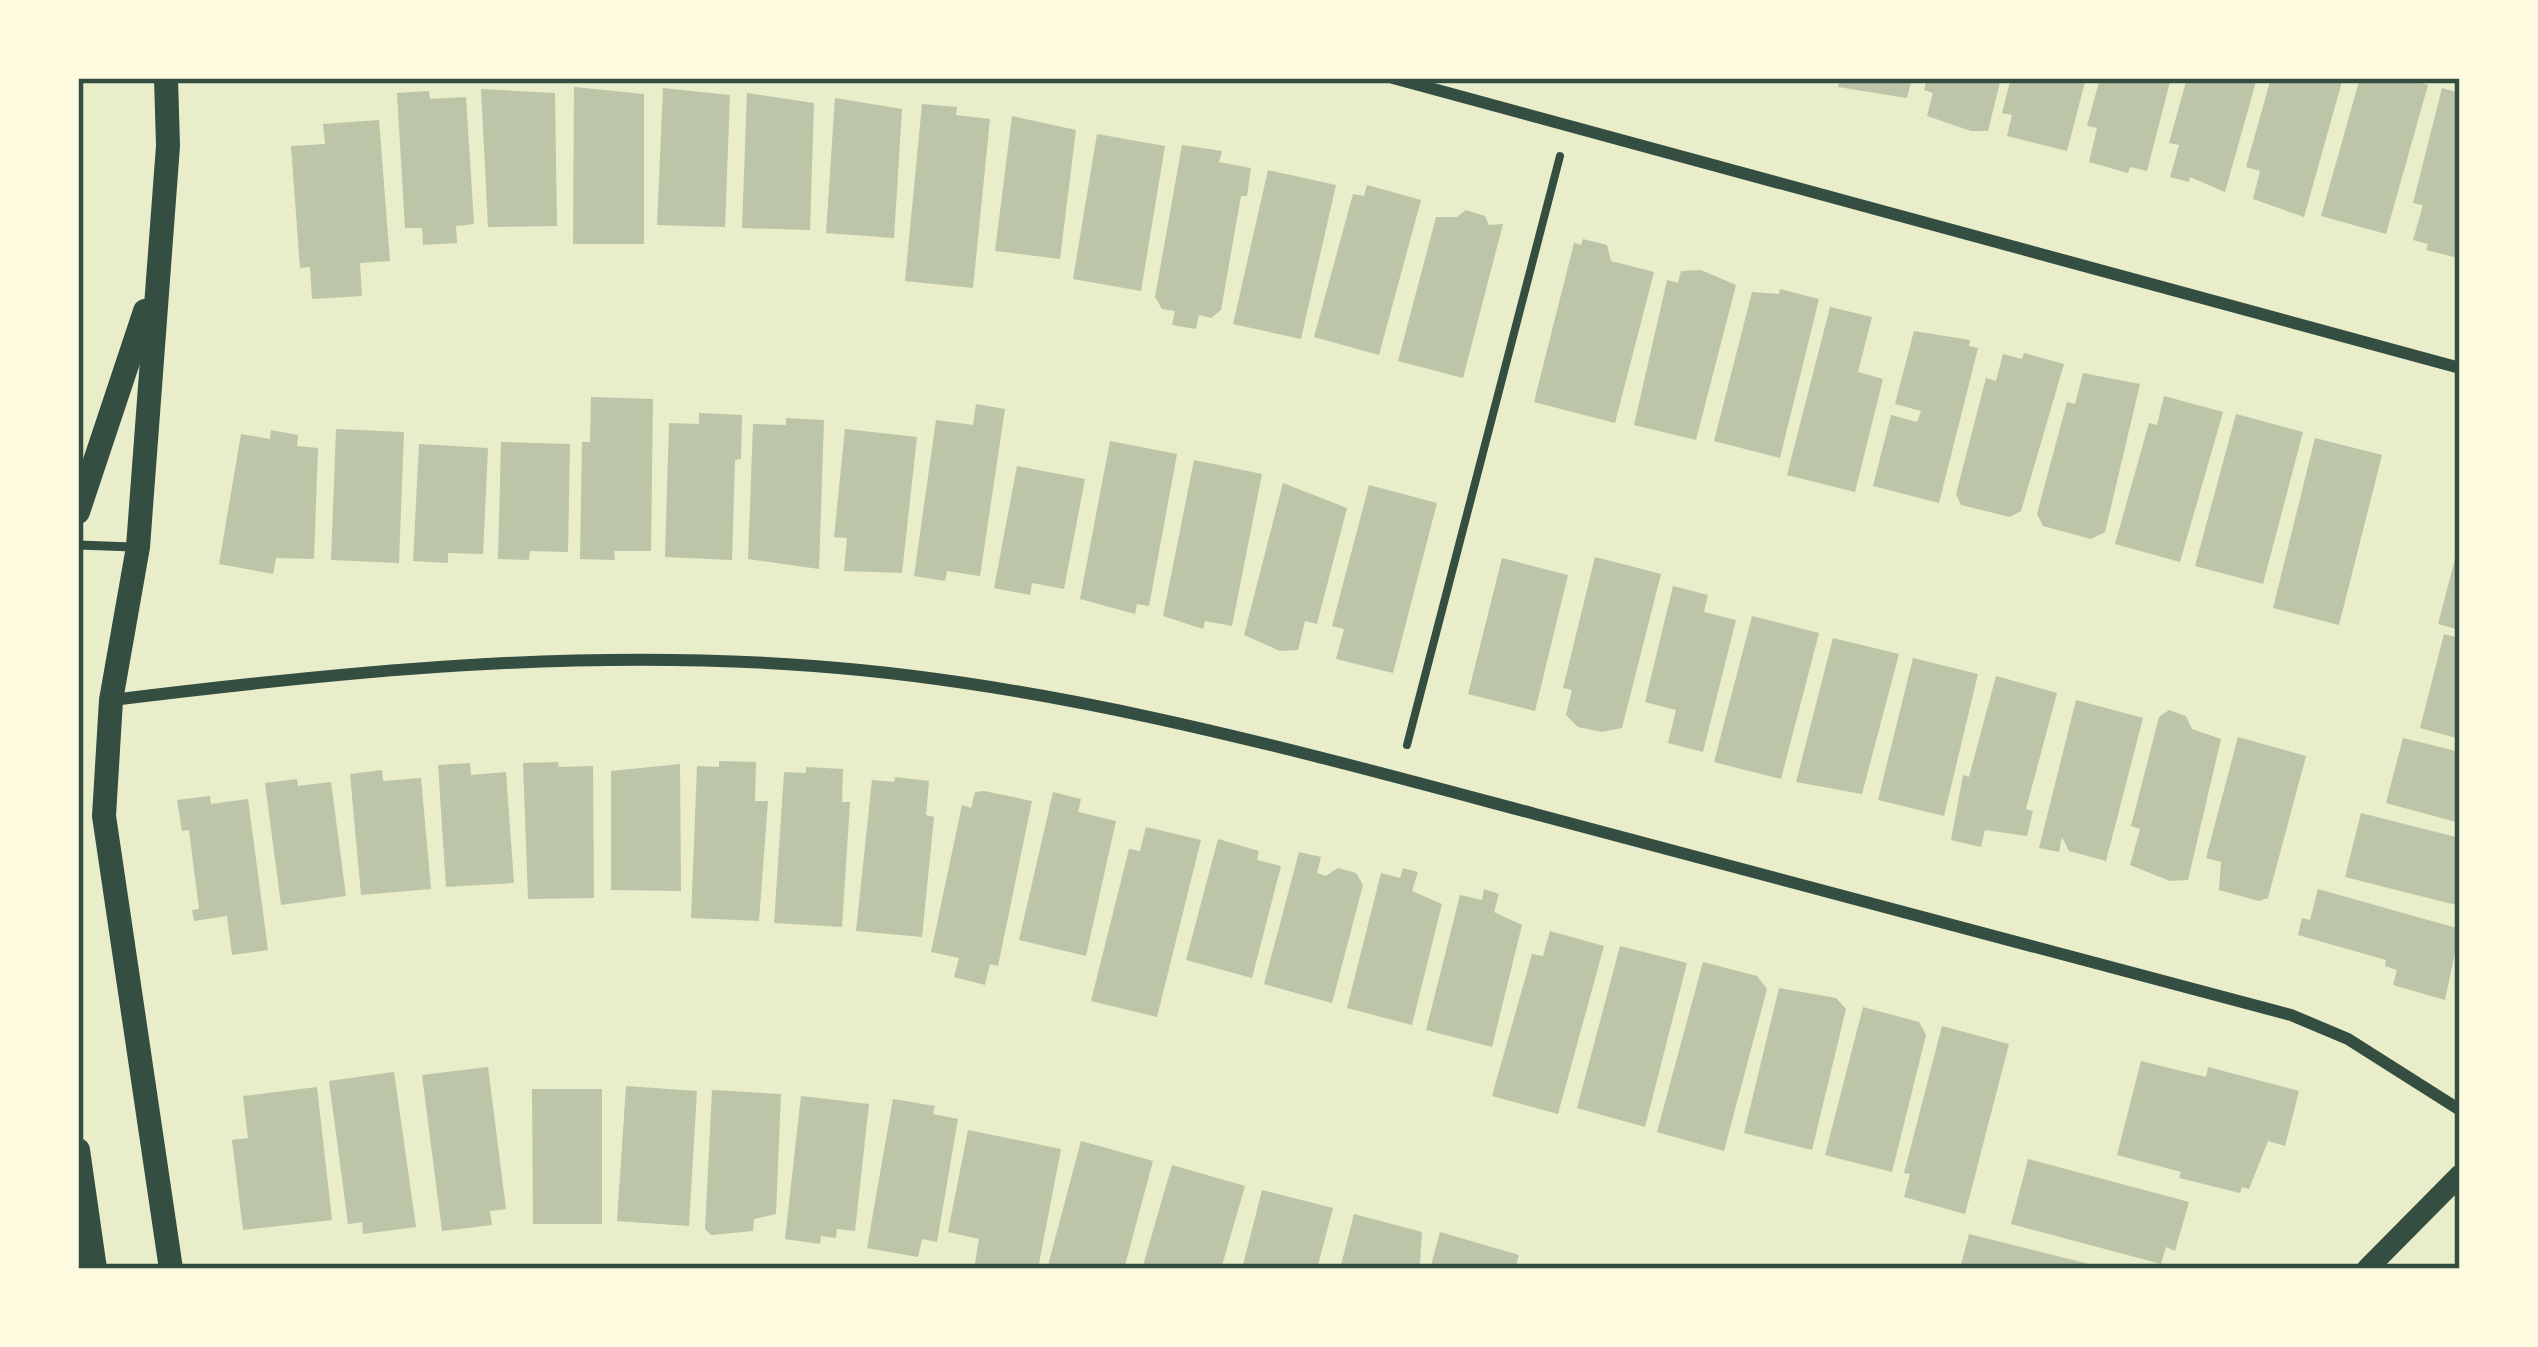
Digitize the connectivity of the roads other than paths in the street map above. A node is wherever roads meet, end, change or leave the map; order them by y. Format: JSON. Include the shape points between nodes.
{"nodes":[{"id":1,"x":166,"y":78,"type":"edge"},
{"id":2,"x":1393,"y":78,"type":"edge"},
{"id":3,"x":155,"y":280,"type":"junction"},
{"id":4,"x":2460,"y":368,"type":"edge"},
{"id":5,"x":78,"y":512,"type":"edge"},
{"id":6,"x":78,"y":545,"type":"edge"},
{"id":7,"x":138,"y":547,"type":"junction"},
{"id":8,"x":111,"y":700,"type":"junction"},
{"id":9,"x":2460,"y":1110,"type":"edge"},
{"id":10,"x":78,"y":1150,"type":"edge"},
{"id":11,"x":2460,"y":1175,"type":"edge"},
{"id":12,"x":95,"y":1269,"type":"edge"},
{"id":13,"x":171,"y":1269,"type":"edge"},
{"id":14,"x":2368,"y":1269,"type":"edge"}],
"edges":[{"from":1,"to":3,"type":"main road"},
{"from":2,"to":4,"type":"street"},
{"from":3,"to":5,"type":"main road"},
{"from":3,"to":7,"type":"main road"},
{"from":6,"to":7,"type":"lane"},
{"from":7,"to":8,"type":"main road"},
{"from":8,"to":9,"type":"street","via":[[352,671],[688,658],[818,666],[1079,703],[1398,778],[2291,1015],[2348,1039]]},
{"from":8,"to":13,"type":"main road","via":[[104,816],[110,877]]},
{"from":10,"to":12,"type":"main road"},
{"from":11,"to":14,"type":"street"}]}
